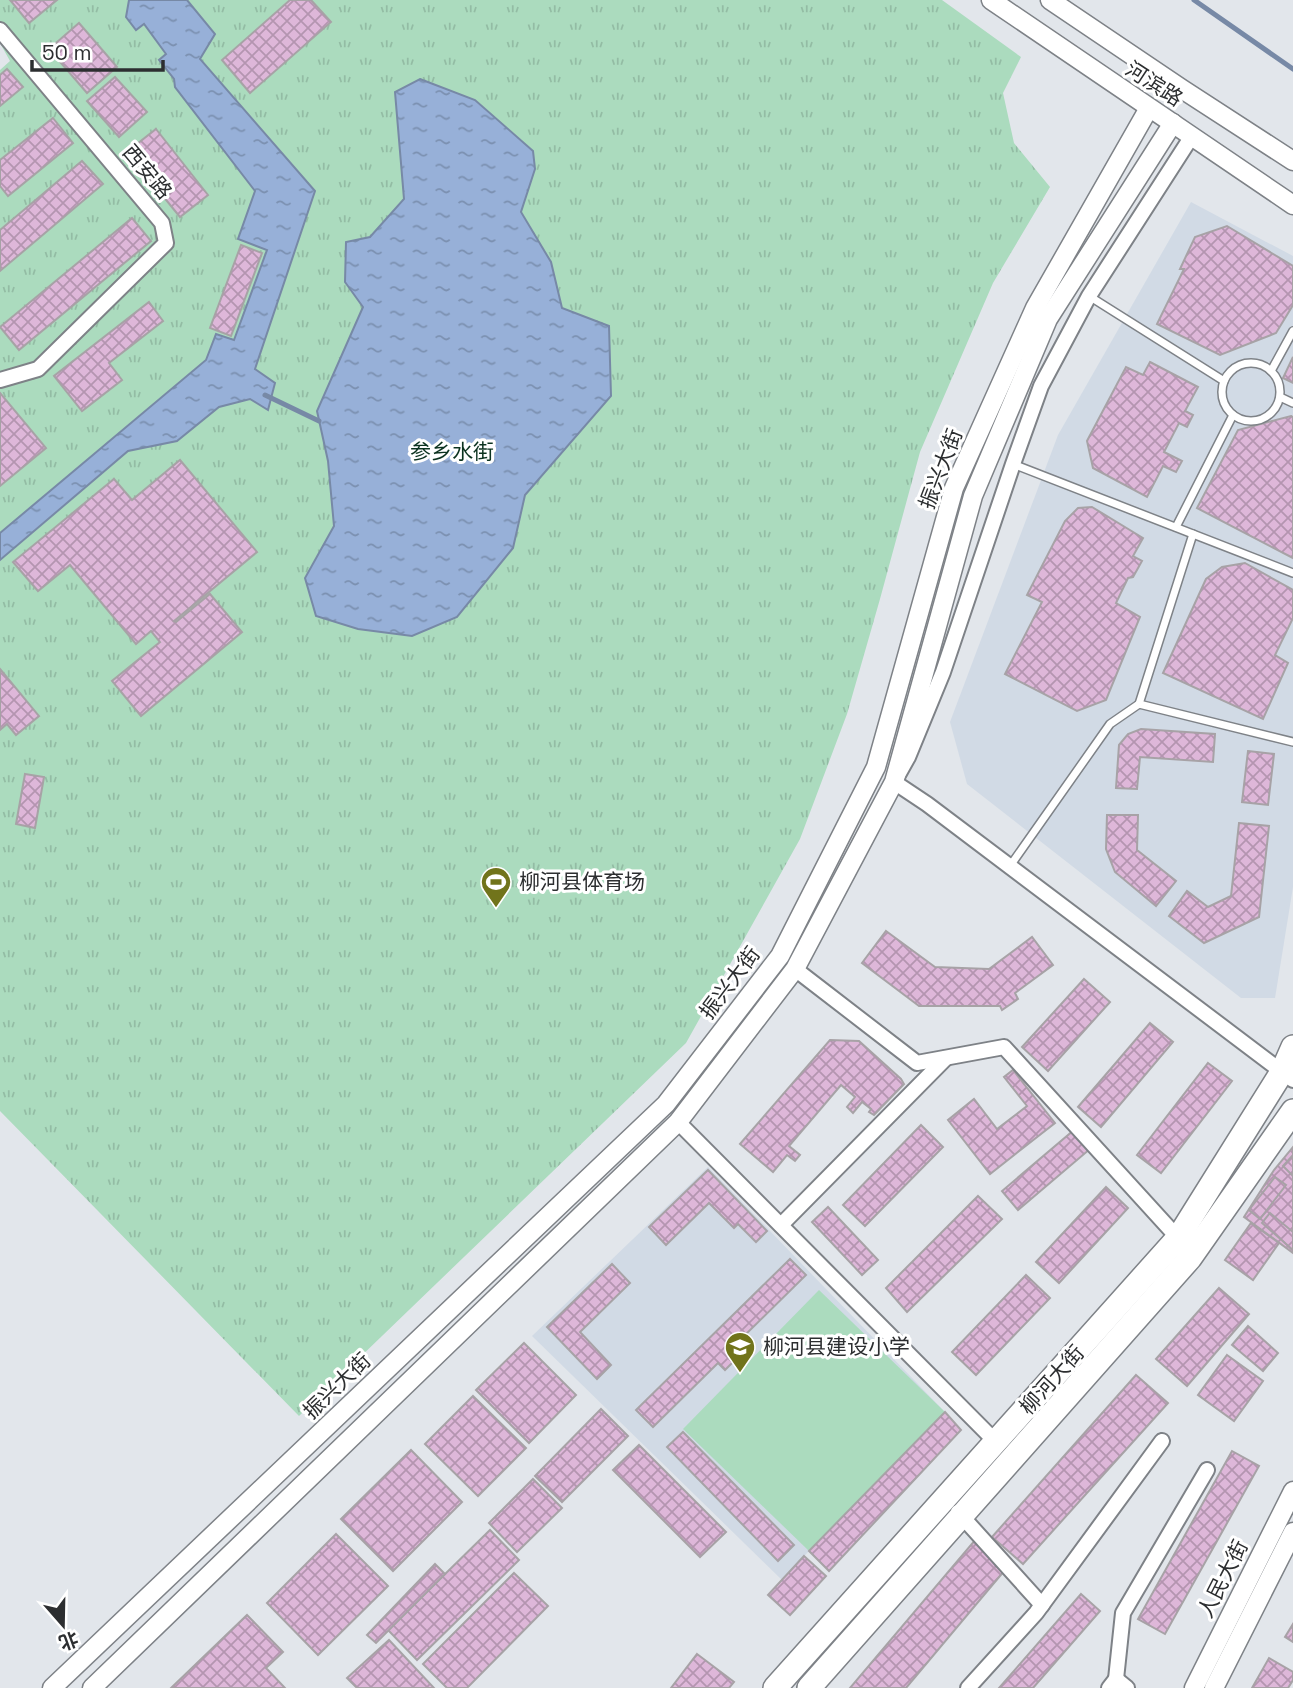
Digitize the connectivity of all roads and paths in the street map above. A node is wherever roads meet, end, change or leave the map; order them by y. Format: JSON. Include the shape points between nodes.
{"nodes":[{"id":1,"x":990,"y":0,"type":"edge"},
{"id":2,"x":1050,"y":0,"type":"edge"},
{"id":3,"x":0,"y":30,"type":"edge"},
{"id":4,"x":1149,"y":108,"type":"junction"},
{"id":5,"x":1173,"y":123,"type":"junction"},
{"id":6,"x":1192,"y":136,"type":"junction"},
{"id":7,"x":1293,"y":161,"type":"edge"},
{"id":8,"x":1293,"y":205,"type":"edge"},
{"id":9,"x":1089,"y":296,"type":"junction"},
{"id":10,"x":1293,"y":331,"type":"edge"},
{"id":11,"x":1272,"y":371,"type":"junction"},
{"id":12,"x":0,"y":380,"type":"edge"},
{"id":13,"x":1224,"y":381,"type":"junction"},
{"id":14,"x":1280,"y":397,"type":"junction"},
{"id":15,"x":1293,"y":403,"type":"edge"},
{"id":16,"x":1234,"y":415,"type":"junction"},
{"id":17,"x":1013,"y":464,"type":"junction"},
{"id":18,"x":1176,"y":527,"type":"junction"},
{"id":19,"x":1193,"y":534,"type":"junction"},
{"id":20,"x":1293,"y":573,"type":"edge"},
{"id":21,"x":1139,"y":704,"type":"junction"},
{"id":22,"x":1293,"y":742,"type":"edge"},
{"id":23,"x":894,"y":782,"type":"junction"},
{"id":24,"x":1010,"y":866,"type":"junction"},
{"id":25,"x":795,"y":969,"type":"junction"},
{"id":26,"x":1293,"y":1047,"type":"edge"},
{"id":27,"x":946,"y":1058,"type":"junction"},
{"id":28,"x":1288,"y":1076,"type":"edge"},
{"id":29,"x":1293,"y":1111,"type":"edge"},
{"id":30,"x":678,"y":1122,"type":"junction"},
{"id":31,"x":781,"y":1226,"type":"junction"},
{"id":32,"x":1178,"y":1238,"type":"junction"},
{"id":33,"x":1162,"y":1441,"type":"dead end"},
{"id":34,"x":996,"y":1442,"type":"junction"},
{"id":35,"x":1207,"y":1470,"type":"dead end"},
{"id":36,"x":1293,"y":1491,"type":"edge"},
{"id":37,"x":945,"y":1499,"type":"junction"},
{"id":38,"x":961,"y":1516,"type":"junction"},
{"id":39,"x":1293,"y":1532,"type":"edge"},
{"id":40,"x":1042,"y":1605,"type":"junction"},
{"id":41,"x":1117,"y":1685,"type":"edge"},
{"id":42,"x":52,"y":1688,"type":"edge"},
{"id":43,"x":92,"y":1688,"type":"edge"},
{"id":44,"x":775,"y":1688,"type":"edge"},
{"id":45,"x":809,"y":1688,"type":"edge"},
{"id":46,"x":968,"y":1688,"type":"edge"},
{"id":47,"x":1194,"y":1688,"type":"edge"},
{"id":48,"x":1214,"y":1688,"type":"edge"}],
"edges":[{"from":1,"to":4,"type":"street","name":"河滨路"},
{"from":2,"to":7,"type":"street","name":"河滨路"},
{"from":3,"to":12,"type":"street","name":"西安路","via":[[162,223],[166,243],[38,369]]},
{"from":4,"to":5,"type":"street","name":"河滨路"},
{"from":4,"to":42,"type":"street","name":"振兴大街","via":[[1035,308],[954,488],[876,767],[780,956],[666,1104]]},
{"from":5,"to":6,"type":"street","name":"河滨路"},
{"from":5,"to":23,"type":"street","name":"振兴大街","via":[[1048,319],[978,483]]},
{"from":6,"to":8,"type":"street","name":"河滨路"},
{"from":6,"to":9,"type":"street"},
{"from":9,"to":13,"type":"lane"},
{"from":9,"to":17,"type":"street","via":[[1041,386]]},
{"from":10,"to":11,"type":"lane"},
{"from":11,"to":13,"type":"lane","via":[[1263,365],[1242,364]]},
{"from":11,"to":14,"type":"lane"},
{"from":13,"to":16,"type":"lane","via":[[1222,398]]},
{"from":14,"to":15,"type":"lane"},
{"from":14,"to":16,"type":"lane","via":[[1263,419],[1243,420]]},
{"from":16,"to":18,"type":"lane"},
{"from":17,"to":18,"type":"lane"},
{"from":17,"to":23,"type":"street","via":[[943,672]]},
{"from":18,"to":19,"type":"lane"},
{"from":19,"to":20,"type":"lane"},
{"from":19,"to":21,"type":"lane"},
{"from":21,"to":22,"type":"lane"},
{"from":21,"to":24,"type":"lane","via":[[1110,724]]},
{"from":23,"to":24,"type":"street"},
{"from":23,"to":25,"type":"street","name":"振兴大街"},
{"from":24,"to":28,"type":"street"},
{"from":25,"to":27,"type":"street","via":[[917,1063]]},
{"from":25,"to":30,"type":"street","name":"振兴大街"},
{"from":26,"to":28,"type":"main road","name":"柳河大街"},
{"from":27,"to":31,"type":"street"},
{"from":27,"to":32,"type":"street","via":[[1004,1048]]},
{"from":28,"to":32,"type":"main road","name":"柳河大街"},
{"from":29,"to":38,"type":"main road","name":"柳河大街","via":[[1190,1258]]},
{"from":30,"to":31,"type":"street"},
{"from":30,"to":43,"type":"street","name":"振兴大街"},
{"from":31,"to":34,"type":"street"},
{"from":32,"to":34,"type":"main road","name":"柳河大街"},
{"from":33,"to":40,"type":"street"},
{"from":34,"to":37,"type":"main road","name":"柳河大街"},
{"from":35,"to":41,"type":"street","via":[[1123,1613]]},
{"from":36,"to":47,"type":"street","name":"人民大街"},
{"from":37,"to":38,"type":"street"},
{"from":37,"to":44,"type":"main road","name":"柳河大街"},
{"from":38,"to":40,"type":"street"},
{"from":38,"to":45,"type":"main road","name":"柳河大街"},
{"from":39,"to":48,"type":"street","name":"人民大街"},
{"from":40,"to":46,"type":"street"}]}
